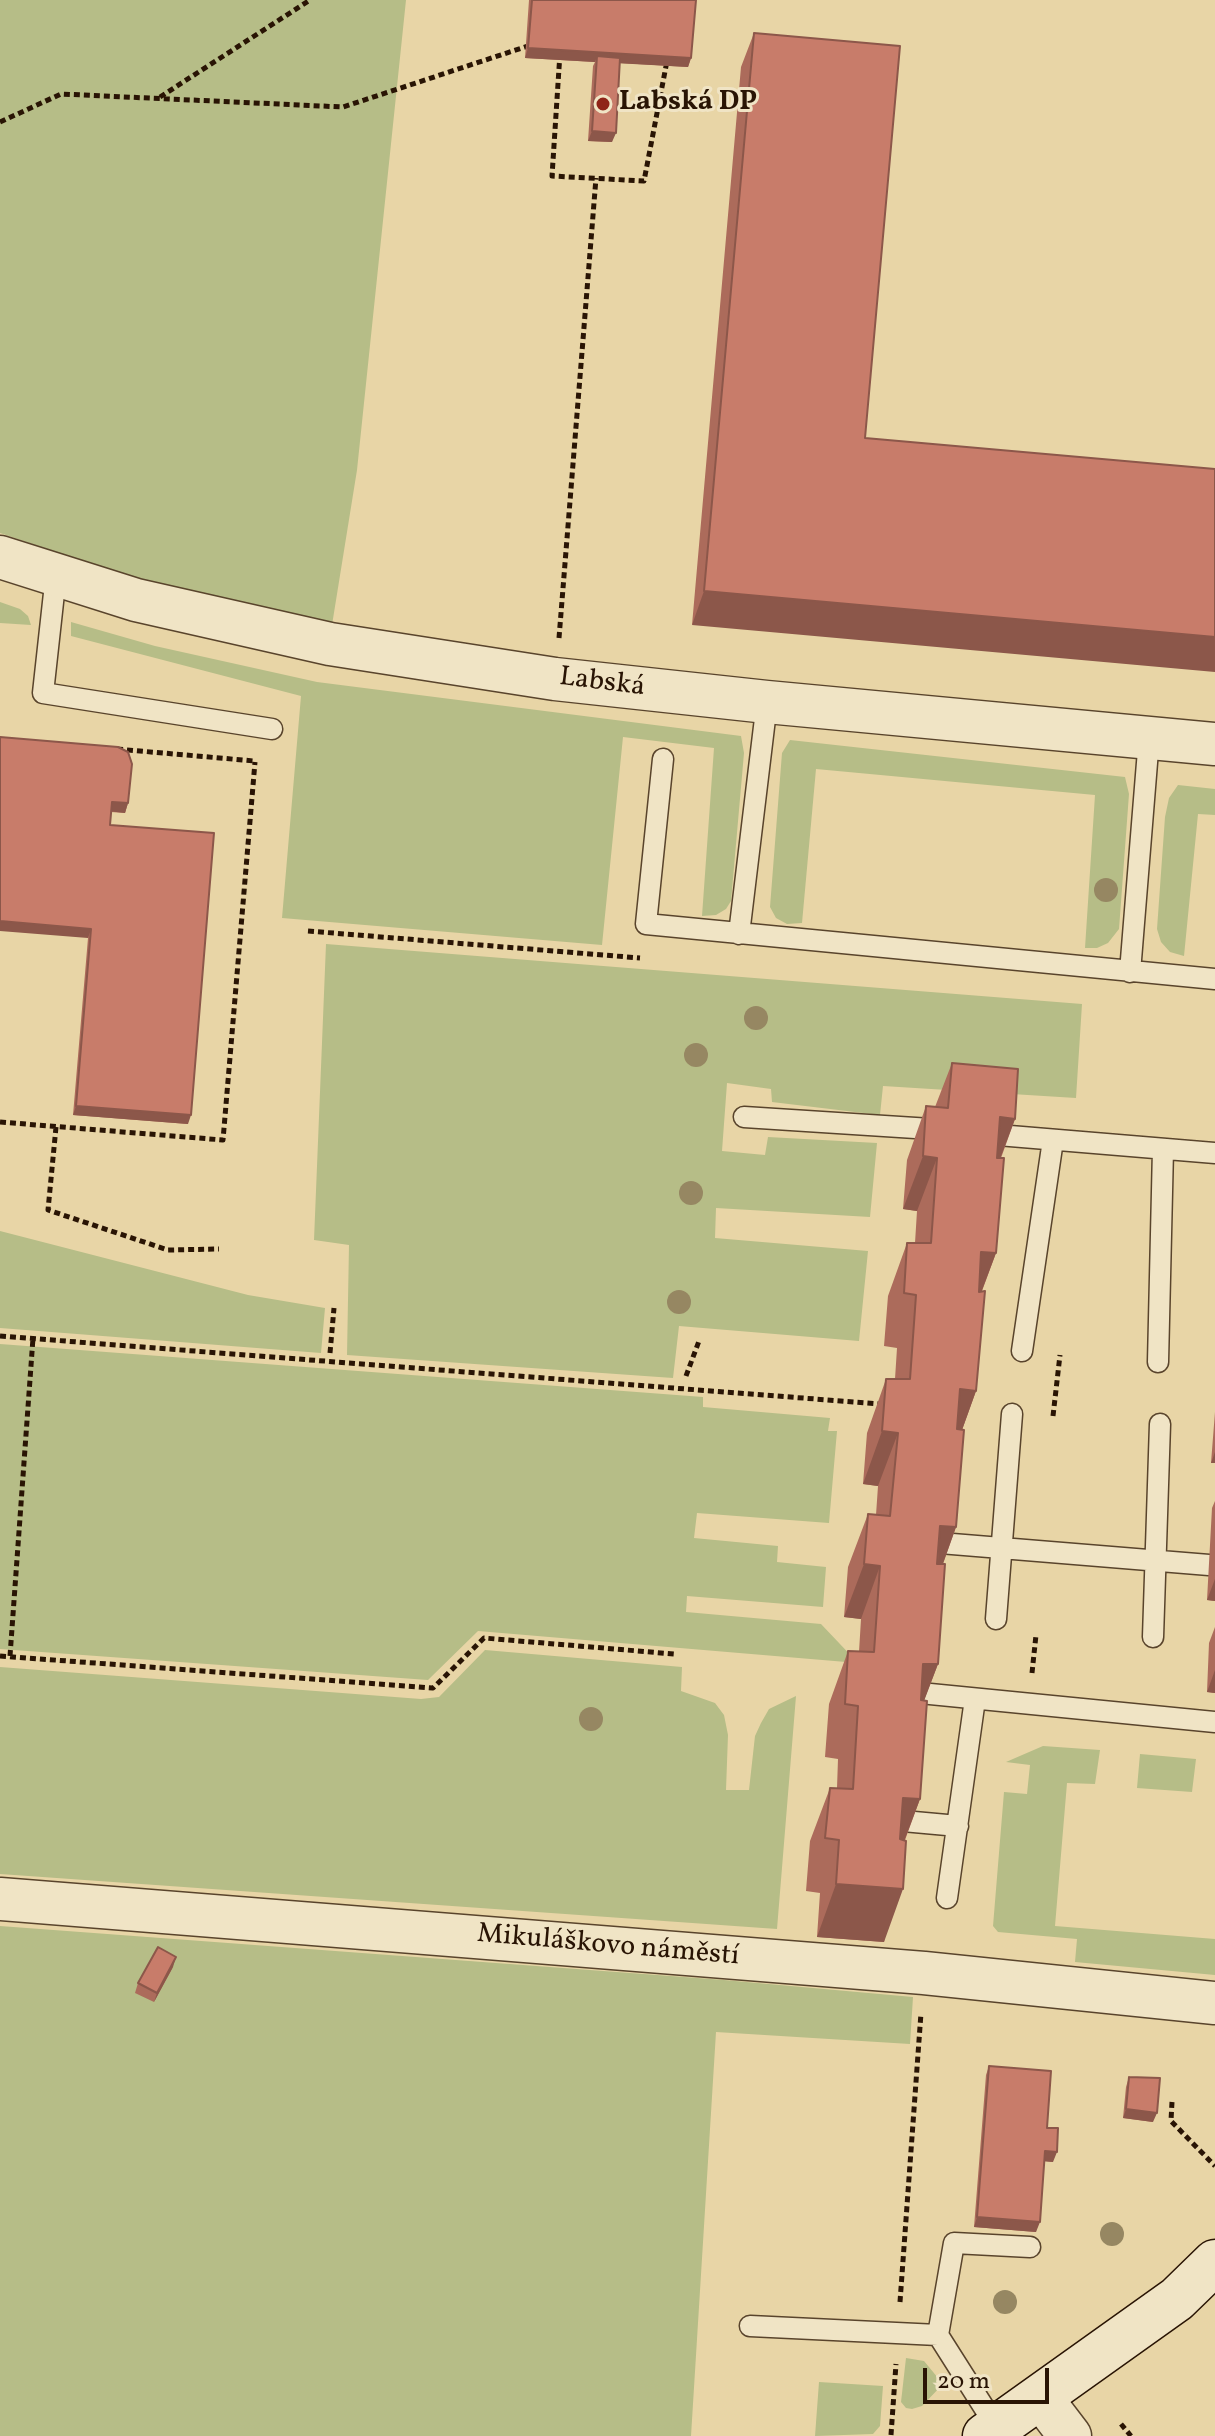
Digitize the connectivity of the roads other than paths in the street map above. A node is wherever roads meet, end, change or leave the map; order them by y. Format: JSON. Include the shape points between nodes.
{"nodes":[{"id":1,"x":0,"y":557,"type":"edge"},
{"id":2,"x":56,"y":575,"type":"junction"},
{"id":3,"x":767,"y":702,"type":"junction"},
{"id":4,"x":272,"y":729,"type":"road end"},
{"id":5,"x":1149,"y":738,"type":"junction"},
{"id":6,"x":1215,"y":744,"type":"edge"},
{"id":7,"x":663,"y":759,"type":"dead end"},
{"id":8,"x":739,"y":934,"type":"junction"},
{"id":9,"x":1130,"y":972,"type":"junction"},
{"id":10,"x":1215,"y":979,"type":"edge"},
{"id":11,"x":744,"y":1117,"type":"dead end"},
{"id":12,"x":931,"y":1129,"type":"edge"},
{"id":13,"x":998,"y":1135,"type":"edge"},
{"id":14,"x":1053,"y":1140,"type":"junction"},
{"id":15,"x":1163,"y":1149,"type":"junction"},
{"id":16,"x":1215,"y":1153,"type":"edge"},
{"id":17,"x":1022,"y":1351,"type":"dead end"},
{"id":18,"x":1158,"y":1362,"type":"dead end"},
{"id":19,"x":1012,"y":1414,"type":"dead end"},
{"id":20,"x":1160,"y":1424,"type":"dead end"},
{"id":21,"x":940,"y":1543,"type":"edge"},
{"id":22,"x":1003,"y":1548,"type":"junction"},
{"id":23,"x":1154,"y":1561,"type":"junction"},
{"id":24,"x":1209,"y":1565,"type":"dead end"},
{"id":25,"x":996,"y":1619,"type":"dead end"},
{"id":26,"x":1153,"y":1637,"type":"dead end"},
{"id":27,"x":920,"y":1693,"type":"edge"},
{"id":28,"x":975,"y":1699,"type":"junction"},
{"id":29,"x":1215,"y":1722,"type":"edge"},
{"id":30,"x":903,"y":1821,"type":"edge"},
{"id":31,"x":958,"y":1826,"type":"junction"},
{"id":32,"x":947,"y":1898,"type":"dead end"},
{"id":33,"x":0,"y":1899,"type":"edge"},
{"id":34,"x":1215,"y":2003,"type":"edge"},
{"id":35,"x":1030,"y":2247,"type":"dead end"},
{"id":36,"x":1215,"y":2262,"type":"edge"},
{"id":37,"x":750,"y":2326,"type":"dead end"},
{"id":38,"x":938,"y":2335,"type":"junction"},
{"id":39,"x":1041,"y":2398,"type":"junction"},
{"id":40,"x":991,"y":2432,"type":"edge"},
{"id":41,"x":1070,"y":2436,"type":"edge"}],
"edges":[{"from":1,"to":2,"type":"street","name":"Labská"},
{"from":2,"to":3,"type":"street","name":"Labská","via":[[136,600],[330,644],[555,679]]},
{"from":2,"to":4,"type":"lane","via":[[43,693]]},
{"from":3,"to":5,"type":"street","name":"Labská"},
{"from":3,"to":8,"type":"lane"},
{"from":5,"to":6,"type":"street","name":"Labská"},
{"from":5,"to":9,"type":"lane"},
{"from":7,"to":8,"type":"lane","via":[[646,924]]},
{"from":8,"to":9,"type":"lane"},
{"from":9,"to":10,"type":"lane"},
{"from":11,"to":12,"type":"lane"},
{"from":13,"to":14,"type":"lane"},
{"from":14,"to":15,"type":"lane"},
{"from":14,"to":17,"type":"lane"},
{"from":15,"to":16,"type":"lane"},
{"from":15,"to":18,"type":"lane"},
{"from":19,"to":22,"type":"lane"},
{"from":20,"to":23,"type":"lane"},
{"from":21,"to":22,"type":"lane"},
{"from":22,"to":23,"type":"lane"},
{"from":22,"to":25,"type":"lane"},
{"from":23,"to":24,"type":"lane"},
{"from":23,"to":26,"type":"lane"},
{"from":27,"to":28,"type":"lane"},
{"from":28,"to":29,"type":"lane"},
{"from":28,"to":31,"type":"lane"},
{"from":30,"to":31,"type":"lane"},
{"from":31,"to":32,"type":"lane"},
{"from":33,"to":34,"type":"street","name":"Mikuláškovo náměstí","via":[[924,1973]]},
{"from":35,"to":38,"type":"lane","via":[[954,2243]]},
{"from":36,"to":39,"type":"street","via":[[1177,2299]]},
{"from":37,"to":38,"type":"lane"},
{"from":38,"to":40,"type":"lane"},
{"from":39,"to":40,"type":"street"},
{"from":39,"to":41,"type":"street"}]}
